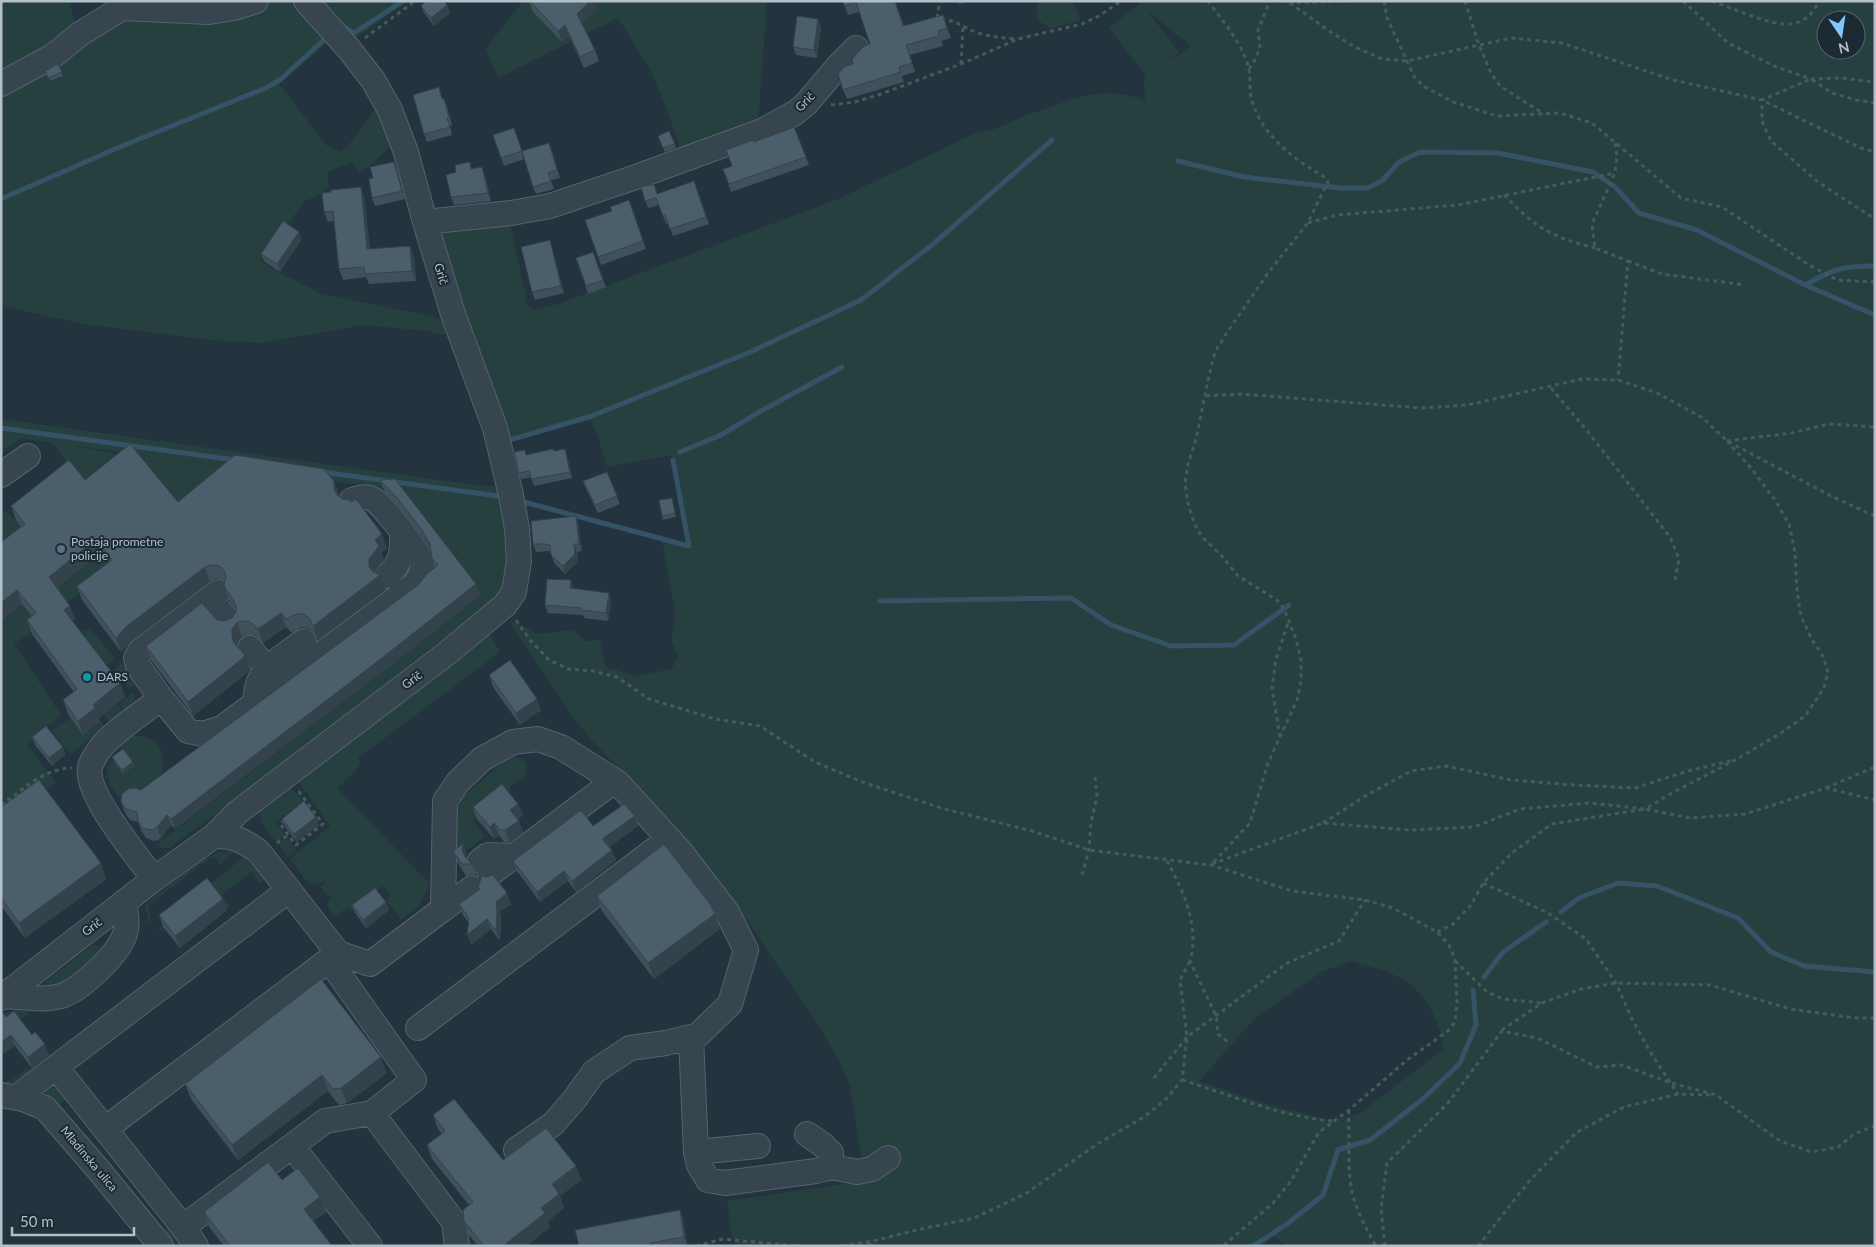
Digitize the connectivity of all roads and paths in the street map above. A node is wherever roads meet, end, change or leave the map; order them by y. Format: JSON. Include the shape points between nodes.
{"nodes":[{"id":1,"x":256,"y":1,"type":"edge"},
{"id":2,"x":306,"y":1,"type":"edge"},
{"id":3,"x":415,"y":1,"type":"edge"},
{"id":4,"x":940,"y":1,"type":"edge"},
{"id":5,"x":1121,"y":1,"type":"edge"},
{"id":6,"x":1208,"y":1,"type":"edge"},
{"id":7,"x":1270,"y":1,"type":"edge"},
{"id":8,"x":1281,"y":1,"type":"edge"},
{"id":9,"x":1347,"y":1,"type":"edge"},
{"id":10,"x":1384,"y":1,"type":"edge"},
{"id":11,"x":1465,"y":1,"type":"edge"},
{"id":12,"x":1683,"y":1,"type":"edge"},
{"id":13,"x":1712,"y":1,"type":"edge"},
{"id":14,"x":1819,"y":1,"type":"edge"},
{"id":15,"x":1290,"y":3,"type":"junction"},
{"id":16,"x":123,"y":5,"type":"edge"},
{"id":17,"x":937,"y":18,"type":"junction"},
{"id":18,"x":929,"y":22,"type":"edge"},
{"id":19,"x":963,"y":26,"type":"junction"},
{"id":20,"x":1018,"y":39,"type":"junction"},
{"id":21,"x":1479,"y":45,"type":"junction"},
{"id":22,"x":856,"y":48,"type":"dead end"},
{"id":23,"x":349,"y":49,"type":"junction"},
{"id":24,"x":1406,"y":61,"type":"junction"},
{"id":25,"x":961,"y":64,"type":"junction"},
{"id":26,"x":1249,"y":70,"type":"junction"},
{"id":27,"x":1811,"y":79,"type":"junction"},
{"id":28,"x":1875,"y":82,"type":"edge"},
{"id":29,"x":1,"y":84,"type":"edge"},
{"id":30,"x":1762,"y":100,"type":"junction"},
{"id":31,"x":1875,"y":103,"type":"edge"},
{"id":32,"x":806,"y":104,"type":"junction"},
{"id":33,"x":1544,"y":114,"type":"junction"},
{"id":34,"x":1615,"y":142,"type":"junction"},
{"id":35,"x":1875,"y":152,"type":"edge"},
{"id":36,"x":1615,"y":173,"type":"junction"},
{"id":37,"x":1504,"y":195,"type":"junction"},
{"id":38,"x":1875,"y":220,"type":"edge"},
{"id":39,"x":425,"y":222,"type":"junction"},
{"id":40,"x":1307,"y":224,"type":"junction"},
{"id":41,"x":1595,"y":248,"type":"junction"},
{"id":42,"x":1628,"y":261,"type":"junction"},
{"id":43,"x":1875,"y":282,"type":"edge"},
{"id":44,"x":1745,"y":285,"type":"dead end"},
{"id":45,"x":1618,"y":380,"type":"junction"},
{"id":46,"x":1551,"y":388,"type":"junction"},
{"id":47,"x":1206,"y":396,"type":"junction"},
{"id":48,"x":1875,"y":427,"type":"edge"},
{"id":49,"x":1726,"y":441,"type":"junction"},
{"id":50,"x":28,"y":456,"type":"dead end"},
{"id":51,"x":1,"y":475,"type":"edge"},
{"id":52,"x":352,"y":500,"type":"edge"},
{"id":53,"x":1875,"y":516,"type":"edge"},
{"id":54,"x":395,"y":524,"type":"junction"},
{"id":55,"x":386,"y":567,"type":"dead end"},
{"id":56,"x":1675,"y":580,"type":"dead end"},
{"id":57,"x":506,"y":605,"type":"junction"},
{"id":58,"x":228,"y":620,"type":"edge"},
{"id":59,"x":1288,"y":623,"type":"junction"},
{"id":60,"x":297,"y":637,"type":"dead end"},
{"id":61,"x":161,"y":698,"type":"junction"},
{"id":62,"x":255,"y":704,"type":"junction"},
{"id":63,"x":1281,"y":738,"type":"junction"},
{"id":64,"x":1739,"y":758,"type":"junction"},
{"id":65,"x":90,"y":767,"type":"junction"},
{"id":66,"x":1875,"y":768,"type":"edge"},
{"id":67,"x":1095,"y":776,"type":"dead end"},
{"id":68,"x":614,"y":781,"type":"junction"},
{"id":69,"x":1826,"y":788,"type":"junction"},
{"id":70,"x":1875,"y":800,"type":"edge"},
{"id":71,"x":1,"y":805,"type":"edge"},
{"id":72,"x":301,"y":808,"type":"edge"},
{"id":73,"x":1645,"y":809,"type":"junction"},
{"id":74,"x":287,"y":819,"type":"edge"},
{"id":75,"x":1322,"y":823,"type":"junction"},
{"id":76,"x":214,"y":836,"type":"junction"},
{"id":77,"x":669,"y":839,"type":"junction"},
{"id":78,"x":1090,"y":850,"type":"junction"},
{"id":79,"x":1166,"y":860,"type":"junction"},
{"id":80,"x":1211,"y":864,"type":"junction"},
{"id":81,"x":1082,"y":875,"type":"dead end"},
{"id":82,"x":154,"y":879,"type":"junction"},
{"id":83,"x":1483,"y":883,"type":"junction"},
{"id":84,"x":289,"y":890,"type":"junction"},
{"id":85,"x":443,"y":898,"type":"junction"},
{"id":86,"x":1365,"y":900,"type":"junction"},
{"id":87,"x":124,"y":902,"type":"junction"},
{"id":88,"x":1437,"y":932,"type":"junction"},
{"id":89,"x":334,"y":957,"type":"junction"},
{"id":90,"x":1455,"y":960,"type":"junction"},
{"id":91,"x":1190,"y":961,"type":"junction"},
{"id":92,"x":1616,"y":983,"type":"junction"},
{"id":93,"x":3,"y":997,"type":"edge"},
{"id":94,"x":1542,"y":1003,"type":"junction"},
{"id":95,"x":1216,"y":1016,"type":"junction"},
{"id":96,"x":1875,"y":1018,"type":"edge"},
{"id":97,"x":418,"y":1028,"type":"dead end"},
{"id":98,"x":1502,"y":1031,"type":"junction"},
{"id":99,"x":691,"y":1037,"type":"junction"},
{"id":100,"x":1188,"y":1037,"type":"junction"},
{"id":101,"x":1228,"y":1042,"type":"dead end"},
{"id":102,"x":56,"y":1067,"type":"junction"},
{"id":103,"x":1154,"y":1078,"type":"dead end"},
{"id":104,"x":1182,"y":1080,"type":"junction"},
{"id":105,"x":1671,"y":1083,"type":"junction"},
{"id":106,"x":1678,"y":1094,"type":"junction"},
{"id":107,"x":1716,"y":1095,"type":"junction"},
{"id":108,"x":9,"y":1096,"type":"edge"},
{"id":109,"x":1349,"y":1110,"type":"junction"},
{"id":110,"x":372,"y":1113,"type":"junction"},
{"id":111,"x":1333,"y":1121,"type":"junction"},
{"id":112,"x":1875,"y":1126,"type":"edge"},
{"id":113,"x":105,"y":1129,"type":"junction"},
{"id":114,"x":806,"y":1134,"type":"dead end"},
{"id":115,"x":292,"y":1146,"type":"junction"},
{"id":116,"x":758,"y":1146,"type":"dead end"},
{"id":117,"x":516,"y":1150,"type":"edge"},
{"id":118,"x":696,"y":1152,"type":"junction"},
{"id":119,"x":888,"y":1158,"type":"dead end"},
{"id":120,"x":832,"y":1167,"type":"junction"},
{"id":121,"x":190,"y":1236,"type":"edge"},
{"id":122,"x":874,"y":1241,"type":"junction"},
{"id":123,"x":161,"y":1246,"type":"edge"},
{"id":124,"x":370,"y":1246,"type":"edge"},
{"id":125,"x":457,"y":1246,"type":"edge"},
{"id":126,"x":696,"y":1246,"type":"edge"},
{"id":127,"x":797,"y":1246,"type":"edge"},
{"id":128,"x":842,"y":1246,"type":"edge"},
{"id":129,"x":868,"y":1246,"type":"edge"},
{"id":130,"x":1223,"y":1246,"type":"edge"},
{"id":131,"x":1376,"y":1246,"type":"edge"},
{"id":132,"x":1385,"y":1246,"type":"edge"},
{"id":133,"x":1478,"y":1246,"type":"edge"}],
"edges":[{"from":1,"to":16,"type":"street","via":[[209,12]]},
{"from":2,"to":23,"type":"street","name":"Grič"},
{"from":3,"to":23,"type":"path"},
{"from":4,"to":17,"type":"path"},
{"from":5,"to":20,"type":"path","via":[[1082,24]]},
{"from":6,"to":26,"type":"path","via":[[1237,41]]},
{"from":7,"to":26,"type":"path","via":[[1258,30],[1260,48]]},
{"from":8,"to":15,"type":"path"},
{"from":9,"to":15,"type":"path"},
{"from":10,"to":24,"type":"path","via":[[1387,18]]},
{"from":11,"to":21,"type":"path"},
{"from":12,"to":27,"type":"path","via":[[1728,43],[1774,66]]},
{"from":13,"to":14,"type":"path","via":[[1752,16],[1790,24],[1803,21]]},
{"from":15,"to":24,"type":"path","via":[[1353,46],[1382,59]]},
{"from":16,"to":29,"type":"street","via":[[53,56]]},
{"from":17,"to":18,"type":"path"},
{"from":17,"to":19,"type":"path"},
{"from":19,"to":20,"type":"path","via":[[997,38]]},
{"from":19,"to":25,"type":"path"},
{"from":20,"to":25,"type":"path"},
{"from":21,"to":24,"type":"path"},
{"from":21,"to":30,"type":"path","via":[[1512,38],[1562,43],[1673,80]]},
{"from":21,"to":33,"type":"path","via":[[1500,86]]},
{"from":22,"to":32,"type":"street","name":"Grič"},
{"from":23,"to":39,"type":"street","name":"Grič","via":[[373,80],[390,110],[406,152]]},
{"from":24,"to":33,"type":"path","via":[[1423,86],[1453,102],[1497,116]]},
{"from":25,"to":32,"type":"path","via":[[855,102],[823,106]]},
{"from":26,"to":40,"type":"path","via":[[1258,117],[1282,148],[1328,182]]},
{"from":27,"to":28,"type":"path"},
{"from":27,"to":30,"type":"path"},
{"from":27,"to":31,"type":"path","via":[[1832,93]]},
{"from":30,"to":35,"type":"path","via":[[1860,148]]},
{"from":30,"to":38,"type":"path","via":[[1762,121],[1771,141],[1818,182]]},
{"from":32,"to":39,"type":"street","name":"Grič","via":[[788,118],[762,131],[550,206]]},
{"from":33,"to":34,"type":"path","via":[[1560,114],[1592,123]]},
{"from":34,"to":36,"type":"path"},
{"from":34,"to":43,"type":"path","via":[[1681,198],[1722,207],[1837,280]]},
{"from":36,"to":37,"type":"path"},
{"from":36,"to":41,"type":"path","via":[[1592,224]]},
{"from":37,"to":40,"type":"path","via":[[1458,205],[1337,215]]},
{"from":37,"to":41,"type":"path","via":[[1543,230],[1567,241]]},
{"from":39,"to":57,"type":"street","name":"Grič","via":[[453,314],[495,428],[511,495],[519,560],[514,592]]},
{"from":40,"to":47,"type":"path","via":[[1268,273],[1215,352]]},
{"from":41,"to":42,"type":"path"},
{"from":42,"to":44,"type":"path","via":[[1662,274]]},
{"from":42,"to":45,"type":"path"},
{"from":45,"to":46,"type":"path","via":[[1582,379]]},
{"from":45,"to":49,"type":"path","via":[[1657,393],[1703,418]]},
{"from":46,"to":47,"type":"path","via":[[1467,405],[1421,408],[1241,394]]},
{"from":46,"to":56,"type":"path","via":[[1670,537],[1679,559]]},
{"from":47,"to":59,"type":"path","via":[[1185,482],[1194,523],[1202,537],[1238,576],[1277,600],[1286,611]]},
{"from":48,"to":49,"type":"path","via":[[1829,424],[1792,433]]},
{"from":49,"to":53,"type":"path"},
{"from":49,"to":64,"type":"path","via":[[1751,468],[1789,524],[1801,616],[1828,672],[1824,688],[1805,716]]},
{"from":50,"to":51,"type":"street"},
{"from":52,"to":54,"type":"street","via":[[364,496],[375,500]]},
{"from":54,"to":55,"type":"street","via":[[402,547],[401,557],[394,570]]},
{"from":54,"to":62,"type":"street","via":[[419,554],[422,562],[420,578]]},
{"from":57,"to":76,"type":"street","name":"Grič","via":[[238,812]]},
{"from":57,"to":78,"type":"path","via":[[530,640],[549,660],[568,669],[617,678],[649,699],[715,719],[760,726],[815,762],[862,782]]},
{"from":58,"to":61,"type":"street","via":[[214,595],[140,651],[136,658],[138,666]]},
{"from":59,"to":63,"type":"path","via":[[1276,659],[1272,688]]},
{"from":59,"to":63,"type":"path","via":[[1301,660],[1301,681],[1297,700]]},
{"from":60,"to":62,"type":"street","via":[[257,660]]},
{"from":61,"to":62,"type":"street","via":[[188,731],[203,734],[222,728]]},
{"from":61,"to":65,"type":"street","via":[[113,736],[99,750]]},
{"from":63,"to":80,"type":"path","via":[[1268,763],[1250,823]]},
{"from":64,"to":73,"type":"path"},
{"from":64,"to":75,"type":"path","via":[[1688,770],[1635,788],[1511,780],[1446,766],[1429,768],[1411,771]]},
{"from":65,"to":71,"type":"path","via":[[48,772]]},
{"from":65,"to":82,"type":"street","via":[[91,785],[100,804]]},
{"from":66,"to":69,"type":"path"},
{"from":67,"to":78,"type":"path","via":[[1097,797],[1091,822]]},
{"from":68,"to":77,"type":"street"},
{"from":68,"to":85,"type":"street","via":[[514,856],[476,874]]},
{"from":68,"to":85,"type":"street","via":[[561,747],[538,738],[513,742],[482,759],[458,782],[445,801]]},
{"from":69,"to":70,"type":"path"},
{"from":69,"to":73,"type":"path","via":[[1745,814],[1690,818]]},
{"from":72,"to":74,"type":"path","via":[[308,803],[324,824],[296,845],[280,824]]},
{"from":73,"to":75,"type":"path","via":[[1590,803],[1520,809],[1474,827],[1410,830]]},
{"from":73,"to":83,"type":"path","via":[[1552,824],[1512,853]]},
{"from":75,"to":80,"type":"path"},
{"from":76,"to":82,"type":"street","name":"Grič"},
{"from":76,"to":84,"type":"street","via":[[228,835],[249,844]]},
{"from":77,"to":97,"type":"street"},
{"from":77,"to":99,"type":"street","via":[[727,912],[746,950],[730,1004],[698,1035]]},
{"from":78,"to":79,"type":"path"},
{"from":78,"to":81,"type":"path"},
{"from":79,"to":80,"type":"path"},
{"from":79,"to":91,"type":"path","via":[[1176,878],[1193,927],[1194,949]]},
{"from":80,"to":86,"type":"path","via":[[1292,892]]},
{"from":82,"to":87,"type":"street","name":"Grič"},
{"from":83,"to":88,"type":"path","via":[[1471,905],[1452,925]]},
{"from":83,"to":92,"type":"path","via":[[1548,913],[1586,939]]},
{"from":84,"to":89,"type":"street"},
{"from":84,"to":102,"type":"street"},
{"from":85,"to":89,"type":"street","via":[[370,964]]},
{"from":86,"to":88,"type":"path","via":[[1394,908]]},
{"from":86,"to":95,"type":"path","via":[[1339,941],[1287,963]]},
{"from":87,"to":93,"type":"street","name":"Grič"},
{"from":87,"to":93,"type":"street","via":[[126,929],[115,953],[71,992],[43,999]]},
{"from":88,"to":90,"type":"path","via":[[1449,945]]},
{"from":89,"to":110,"type":"street","via":[[414,1080]]},
{"from":89,"to":113,"type":"street"},
{"from":90,"to":94,"type":"path","via":[[1487,992],[1503,998]]},
{"from":90,"to":109,"type":"path","via":[[1455,1022]]},
{"from":91,"to":95,"type":"path"},
{"from":91,"to":100,"type":"path","via":[[1180,980]]},
{"from":92,"to":94,"type":"path","via":[[1581,989]]},
{"from":92,"to":96,"type":"path","via":[[1710,985],[1790,1009]]},
{"from":92,"to":105,"type":"path","via":[[1649,1050]]},
{"from":94,"to":98,"type":"path"},
{"from":95,"to":100,"type":"path"},
{"from":95,"to":101,"type":"path","via":[[1218,1034]]},
{"from":98,"to":105,"type":"path","via":[[1537,1038],[1597,1067],[1622,1065]]},
{"from":98,"to":132,"type":"path","via":[[1448,1103],[1387,1163],[1380,1209]]},
{"from":99,"to":117,"type":"street","via":[[630,1048],[594,1072],[553,1124]]},
{"from":99,"to":118,"type":"street"},
{"from":100,"to":103,"type":"path"},
{"from":100,"to":104,"type":"path"},
{"from":102,"to":108,"type":"street"},
{"from":102,"to":113,"type":"street"},
{"from":104,"to":111,"type":"path","via":[[1262,1106],[1315,1120]]},
{"from":104,"to":122,"type":"path","via":[[1144,1117],[1099,1143],[1025,1194],[974,1218]]},
{"from":105,"to":106,"type":"path"},
{"from":105,"to":107,"type":"path"},
{"from":106,"to":107,"type":"path"},
{"from":106,"to":133,"type":"path","via":[[1624,1107],[1577,1132],[1530,1180]]},
{"from":107,"to":112,"type":"path","via":[[1780,1141],[1812,1152],[1838,1147],[1854,1134]]},
{"from":108,"to":123,"type":"street","name":"Mladinska ulica","via":[[45,1108]]},
{"from":109,"to":111,"type":"path"},
{"from":109,"to":131,"type":"path","via":[[1352,1192],[1365,1228]]},
{"from":110,"to":115,"type":"street","via":[[325,1121]]},
{"from":110,"to":125,"type":"street","via":[[454,1222]]},
{"from":111,"to":130,"type":"path","via":[[1319,1132],[1291,1181],[1273,1202]]},
{"from":113,"to":121,"type":"street"},
{"from":114,"to":120,"type":"street","via":[[831,1153]]},
{"from":115,"to":121,"type":"street"},
{"from":115,"to":124,"type":"street"},
{"from":116,"to":118,"type":"street"},
{"from":118,"to":120,"type":"street","via":[[699,1166],[708,1180],[725,1183]]},
{"from":119,"to":120,"type":"street","via":[[872,1169],[857,1172]]},
{"from":122,"to":128,"type":"path"},
{"from":122,"to":129,"type":"path"},
{"from":126,"to":127,"type":"path","via":[[723,1239]]}]}
